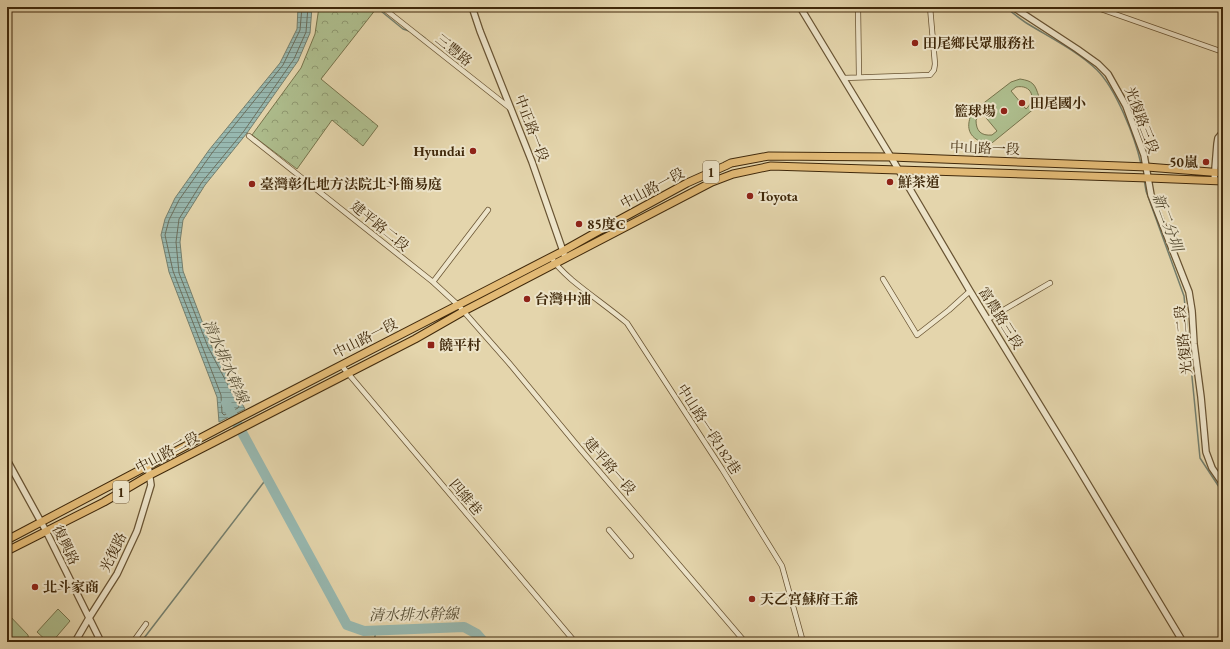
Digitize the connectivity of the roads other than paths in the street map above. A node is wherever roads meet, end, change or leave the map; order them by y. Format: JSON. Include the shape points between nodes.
{"nodes":[{"id":1,"x":382,"y":7,"type":"edge"},
{"id":2,"x":472,"y":7,"type":"edge"},
{"id":3,"x":800,"y":7,"type":"edge"},
{"id":4,"x":858,"y":7,"type":"edge"},
{"id":5,"x":930,"y":7,"type":"edge"},
{"id":6,"x":1013,"y":7,"type":"edge"},
{"id":7,"x":1095,"y":7,"type":"edge"},
{"id":8,"x":1223,"y":52,"type":"edge"},
{"id":9,"x":859,"y":77,"type":"junction"},
{"id":10,"x":844,"y":78,"type":"junction"},
{"id":11,"x":512,"y":110,"type":"junction"},
{"id":12,"x":1223,"y":132,"type":"edge"},
{"id":13,"x":249,"y":136,"type":"dead end"},
{"id":14,"x":891,"y":157,"type":"junction"},
{"id":15,"x":898,"y":169,"type":"junction"},
{"id":16,"x":1148,"y":173,"type":"junction"},
{"id":17,"x":1215,"y":173,"type":"junction"},
{"id":18,"x":1223,"y":173,"type":"edge"},
{"id":19,"x":1214,"y":181,"type":"junction"},
{"id":20,"x":1223,"y":181,"type":"edge"},
{"id":21,"x":488,"y":210,"type":"dead end"},
{"id":22,"x":563,"y":251,"type":"junction"},
{"id":23,"x":551,"y":257,"type":"junction"},
{"id":24,"x":566,"y":259,"type":"junction"},
{"id":25,"x":555,"y":264,"type":"junction"},
{"id":26,"x":883,"y":279,"type":"dead end"},
{"id":27,"x":433,"y":282,"type":"junction"},
{"id":28,"x":1050,"y":283,"type":"dead end"},
{"id":29,"x":970,"y":291,"type":"junction"},
{"id":30,"x":458,"y":305,"type":"junction"},
{"id":31,"x":464,"y":311,"type":"junction"},
{"id":32,"x":988,"y":319,"type":"junction"},
{"id":33,"x":341,"y":365,"type":"junction"},
{"id":34,"x":347,"y":374,"type":"junction"},
{"id":35,"x":231,"y":422,"type":"joint"},
{"id":36,"x":234,"y":431,"type":"joint"},
{"id":37,"x":7,"y":460,"type":"edge"},
{"id":38,"x":148,"y":465,"type":"junction"},
{"id":39,"x":150,"y":474,"type":"junction"},
{"id":40,"x":1223,"y":484,"type":"edge"},
{"id":41,"x":42,"y":522,"type":"junction"},
{"id":42,"x":609,"y":530,"type":"dead end"},
{"id":43,"x":46,"y":531,"type":"junction"},
{"id":44,"x":7,"y":540,"type":"edge"},
{"id":45,"x":7,"y":551,"type":"edge"},
{"id":46,"x":631,"y":556,"type":"dead end"},
{"id":47,"x":89,"y":618,"type":"junction"},
{"id":48,"x":146,"y":624,"type":"dead end"},
{"id":49,"x":75,"y":642,"type":"edge"},
{"id":50,"x":101,"y":642,"type":"edge"},
{"id":51,"x":133,"y":642,"type":"edge"},
{"id":52,"x":575,"y":642,"type":"edge"},
{"id":53,"x":745,"y":642,"type":"edge"},
{"id":54,"x":803,"y":642,"type":"edge"},
{"id":55,"x":1183,"y":642,"type":"edge"}],
"edges":[{"from":1,"to":11,"type":"street","name":"三豐路"},
{"from":2,"to":11,"type":"street","name":"中正路一段"},
{"from":3,"to":10,"type":"street","name":"富農路三段"},
{"from":4,"to":9,"type":"street"},
{"from":5,"to":9,"type":"street","via":[[936,64],[930,76]]},
{"from":6,"to":16,"type":"street","name":"光復路三段","via":[[1077,49],[1108,74],[1126,106]]},
{"from":7,"to":8,"type":"street"},
{"from":9,"to":10,"type":"street"},
{"from":10,"to":14,"type":"street","name":"富農路三段"},
{"from":11,"to":22,"type":"street","name":"中正路一段"},
{"from":12,"to":17,"type":"street","via":[[1218,138]]},
{"from":13,"to":27,"type":"street","name":"建平路二段"},
{"from":14,"to":15,"type":"street","name":"富農路三段"},
{"from":14,"to":16,"type":"main road","name":"中山路一段","number":"1"},
{"from":14,"to":22,"type":"main road","name":"中山路一段","number":"1","via":[[769,156],[731,163],[687,183]]},
{"from":15,"to":16,"type":"main road","name":"中山路一段","number":"1"},
{"from":15,"to":24,"type":"main road","name":"中山路一段","number":"1","via":[[771,166],[733,174],[712,182]]},
{"from":15,"to":29,"type":"street","name":"富農路三段"},
{"from":16,"to":17,"type":"main road","name":"中山路一段","number":"1"},
{"from":16,"to":19,"type":"main road","name":"中山路一段","number":"1"},
{"from":16,"to":40,"type":"street","name":"光復路二段","via":[[1151,195],[1189,292],[1206,452],[1212,468]]},
{"from":17,"to":18,"type":"main road","name":"中山路一段","number":"1"},
{"from":17,"to":19,"type":"street"},
{"from":19,"to":20,"type":"main road","name":"中山路一段","number":"1"},
{"from":21,"to":27,"type":"street"},
{"from":22,"to":23,"type":"main road","name":"中山路一段","number":"1"},
{"from":22,"to":24,"type":"street","name":"中正路一段"},
{"from":23,"to":25,"type":"street","name":"中山路一段182巷"},
{"from":23,"to":30,"type":"main road","name":"中山路一段","number":"1"},
{"from":24,"to":25,"type":"main road","name":"中山路一段","number":"1"},
{"from":25,"to":31,"type":"main road","name":"中山路一段","number":"1"},
{"from":25,"to":54,"type":"street","name":"中山路一段182巷","via":[[627,323],[782,566]]},
{"from":26,"to":29,"type":"street","via":[[917,335]]},
{"from":27,"to":30,"type":"street","name":"建平路二段"},
{"from":28,"to":32,"type":"street"},
{"from":29,"to":32,"type":"street","name":"富農路三段"},
{"from":30,"to":31,"type":"street","name":"建平路一段"},
{"from":30,"to":33,"type":"main road","name":"中山路一段","number":"1"},
{"from":31,"to":34,"type":"main road","name":"中山路一段","number":"1"},
{"from":31,"to":53,"type":"street","name":"建平路一段"},
{"from":32,"to":55,"type":"street","name":"富農路三段"},
{"from":33,"to":34,"type":"street","name":"四維巷"},
{"from":33,"to":35,"type":"main road","name":"中山路一段","number":"1"},
{"from":34,"to":36,"type":"main road","name":"中山路一段","number":"1"},
{"from":34,"to":52,"type":"street","name":"四維巷"},
{"from":35,"to":38,"type":"main road","name":"中山路二段","number":"1"},
{"from":36,"to":39,"type":"main road","name":"中山路二段","number":"1"},
{"from":37,"to":41,"type":"street","name":"復興路"},
{"from":38,"to":39,"type":"street","name":"光復路"},
{"from":38,"to":41,"type":"main road","name":"中山路二段","number":"1"},
{"from":39,"to":43,"type":"main road","name":"中山路二段","number":"1","via":[[104,502]]},
{"from":39,"to":47,"type":"street","name":"光復路","via":[[151,485],[135,535],[117,574]]},
{"from":41,"to":43,"type":"street","name":"復興路"},
{"from":41,"to":44,"type":"main road","name":"中山路二段","number":"1"},
{"from":42,"to":46,"type":"street"},
{"from":43,"to":45,"type":"main road","name":"中山路二段","number":"1"},
{"from":43,"to":47,"type":"street","name":"復興路"},
{"from":47,"to":49,"type":"street","name":"光復路"},
{"from":47,"to":50,"type":"street","name":"復興路"},
{"from":48,"to":51,"type":"street"}]}
